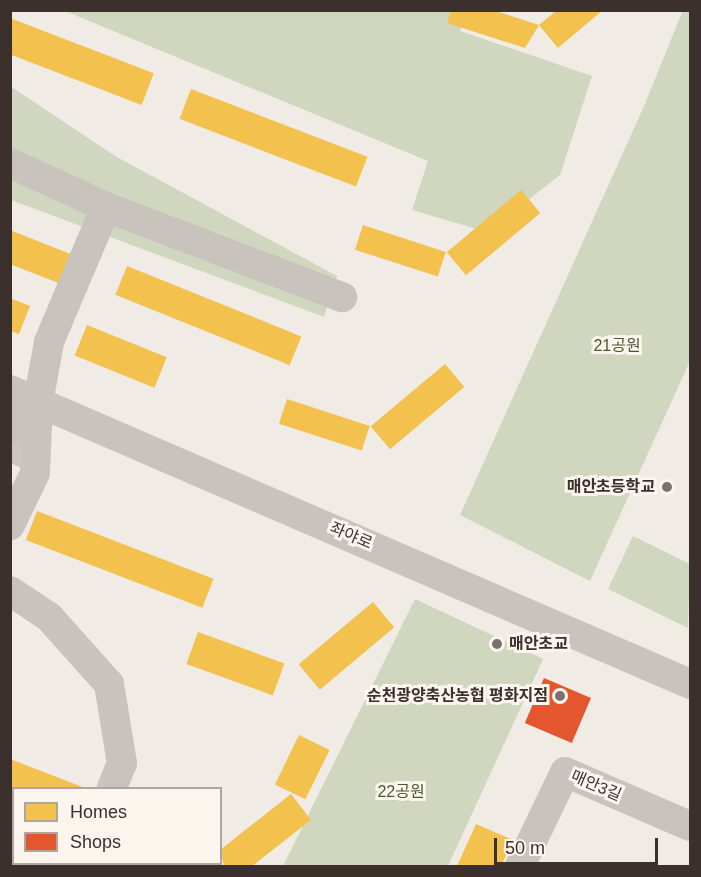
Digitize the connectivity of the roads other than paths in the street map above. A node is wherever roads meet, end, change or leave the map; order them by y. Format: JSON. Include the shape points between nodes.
{"nodes":[{"id":1,"x":10,"y":163,"type":"edge"},
{"id":2,"x":106,"y":207,"type":"junction"},
{"id":3,"x":342,"y":297,"type":"dead end"},
{"id":4,"x":10,"y":390,"type":"edge"},
{"id":5,"x":38,"y":403,"type":"junction"},
{"id":6,"x":10,"y":429,"type":"edge"},
{"id":7,"x":10,"y":525,"type":"edge"},
{"id":8,"x":10,"y":591,"type":"edge"},
{"id":9,"x":690,"y":684,"type":"edge"},
{"id":10,"x":113,"y":787,"type":"edge"},
{"id":11,"x":690,"y":826,"type":"edge"},
{"id":12,"x":520,"y":867,"type":"edge"}],
"edges":[{"from":1,"to":2,"type":"street"},
{"from":2,"to":3,"type":"street"},
{"from":2,"to":5,"type":"street","via":[[49,342]]},
{"from":4,"to":5,"type":"street","name":"좌야로"},
{"from":5,"to":6,"type":"street"},
{"from":5,"to":7,"type":"street","via":[[35,473]]},
{"from":5,"to":9,"type":"street","name":"좌야로"},
{"from":8,"to":10,"type":"street","via":[[50,616],[110,684],[122,763]]},
{"from":11,"to":12,"type":"street","name":"매안3길","via":[[565,772]]}]}
